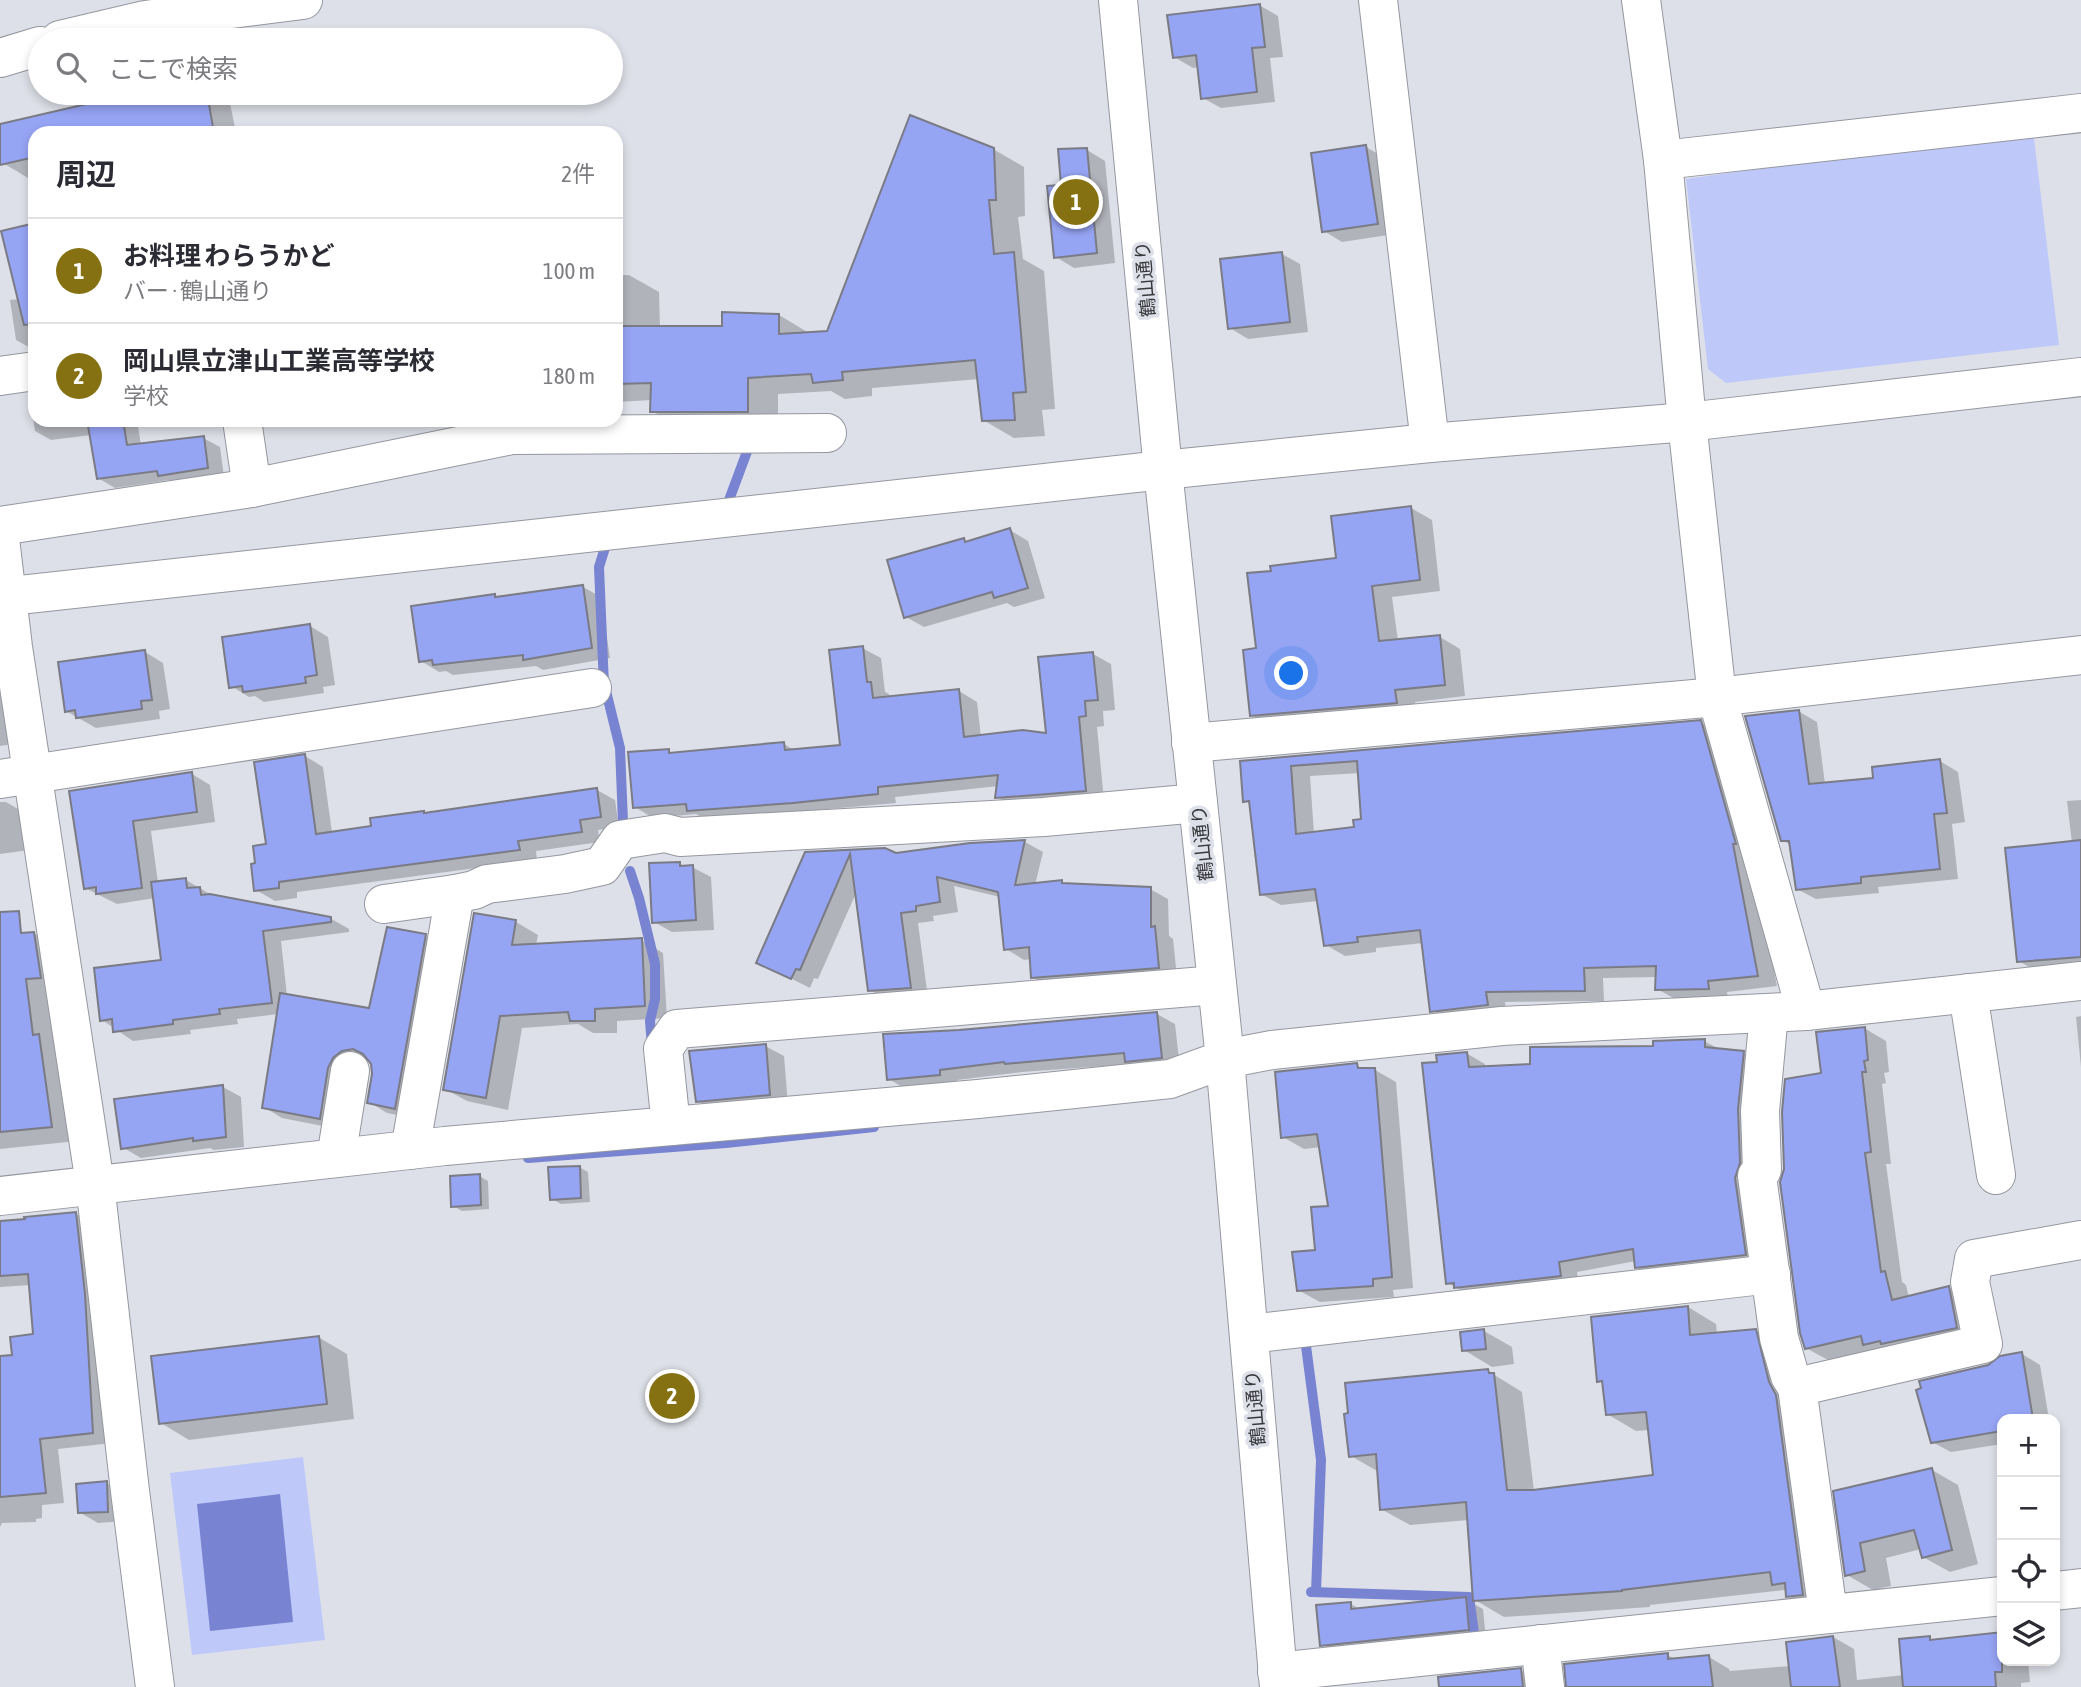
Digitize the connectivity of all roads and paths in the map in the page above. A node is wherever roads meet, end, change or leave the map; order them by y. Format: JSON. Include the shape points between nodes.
{"nodes":[{"id":1,"x":303,"y":0,"type":"edge"},
{"id":2,"x":1118,"y":0,"type":"edge"},
{"id":3,"x":1378,"y":0,"type":"edge"},
{"id":4,"x":1641,"y":0,"type":"edge"},
{"id":5,"x":111,"y":28,"type":"edge"},
{"id":6,"x":28,"y":50,"type":"edge"},
{"id":7,"x":0,"y":58,"type":"edge"},
{"id":8,"x":2081,"y":113,"type":"edge"},
{"id":9,"x":1663,"y":160,"type":"junction"},
{"id":10,"x":28,"y":372,"type":"edge"},
{"id":11,"x":0,"y":376,"type":"edge"},
{"id":12,"x":2081,"y":377,"type":"edge"},
{"id":13,"x":1687,"y":422,"type":"junction"},
{"id":14,"x":243,"y":427,"type":"edge"},
{"id":15,"x":827,"y":433,"type":"dead end"},
{"id":16,"x":1430,"y":443,"type":"junction"},
{"id":17,"x":1163,"y":470,"type":"junction"},
{"id":18,"x":252,"y":488,"type":"junction"},
{"id":19,"x":0,"y":526,"type":"edge"},
{"id":20,"x":0,"y":539,"type":"edge"},
{"id":21,"x":3,"y":597,"type":"edge"},
{"id":22,"x":2081,"y":655,"type":"edge"},
{"id":23,"x":592,"y":688,"type":"dead end"},
{"id":24,"x":1717,"y":697,"type":"junction"},
{"id":25,"x":1191,"y":743,"type":"junction"},
{"id":26,"x":16,"y":776,"type":"edge"},
{"id":27,"x":1198,"y":803,"type":"junction"},
{"id":28,"x":455,"y":894,"type":"junction"},
{"id":29,"x":384,"y":904,"type":"dead end"},
{"id":30,"x":2081,"y":981,"type":"edge"},
{"id":31,"x":1217,"y":985,"type":"junction"},
{"id":32,"x":1968,"y":993,"type":"junction"},
{"id":33,"x":1788,"y":1012,"type":"junction"},
{"id":34,"x":1225,"y":1059,"type":"junction"},
{"id":35,"x":350,"y":1071,"type":"dead end"},
{"id":36,"x":671,"y":1126,"type":"junction"},
{"id":37,"x":410,"y":1150,"type":"junction"},
{"id":38,"x":336,"y":1158,"type":"junction"},
{"id":39,"x":1996,"y":1175,"type":"dead end"},
{"id":40,"x":95,"y":1184,"type":"junction"},
{"id":41,"x":0,"y":1196,"type":"edge"},
{"id":42,"x":2081,"y":1240,"type":"edge"},
{"id":43,"x":1771,"y":1274,"type":"junction"},
{"id":44,"x":1249,"y":1334,"type":"junction"},
{"id":45,"x":1797,"y":1387,"type":"junction"},
{"id":46,"x":2081,"y":1588,"type":"edge"},
{"id":47,"x":2060,"y":1590,"type":"edge"},
{"id":48,"x":1997,"y":1596,"type":"edge"},
{"id":49,"x":1828,"y":1613,"type":"junction"},
{"id":50,"x":1540,"y":1644,"type":"junction"},
{"id":51,"x":1278,"y":1679,"type":"edge"},
{"id":52,"x":155,"y":1687,"type":"edge"},
{"id":53,"x":1545,"y":1687,"type":"edge"}],
"edges":[{"from":1,"to":5,"type":"street"},
{"from":2,"to":17,"type":"street","name":"鶴山通り"},
{"from":3,"to":16,"type":"street"},
{"from":4,"to":9,"type":"street"},
{"from":6,"to":7,"type":"street"},
{"from":8,"to":9,"type":"street"},
{"from":9,"to":13,"type":"street"},
{"from":10,"to":11,"type":"street"},
{"from":12,"to":13,"type":"street"},
{"from":13,"to":16,"type":"street"},
{"from":13,"to":24,"type":"street"},
{"from":14,"to":18,"type":"street"},
{"from":15,"to":18,"type":"street","via":[[512,435]]},
{"from":16,"to":17,"type":"street"},
{"from":17,"to":21,"type":"street"},
{"from":17,"to":25,"type":"street","name":"鶴山通り"},
{"from":18,"to":19,"type":"street"},
{"from":20,"to":21,"type":"street"},
{"from":21,"to":26,"type":"street"},
{"from":22,"to":24,"type":"street"},
{"from":23,"to":26,"type":"street"},
{"from":24,"to":25,"type":"street"},
{"from":24,"to":33,"type":"street"},
{"from":25,"to":27,"type":"street","name":"鶴山通り"},
{"from":26,"to":40,"type":"street"},
{"from":27,"to":28,"type":"street","via":[[1044,817],[680,837],[665,833],[620,840],[602,866],[487,884]]},
{"from":27,"to":31,"type":"street","name":"鶴山通り"},
{"from":28,"to":29,"type":"street"},
{"from":28,"to":37,"type":"street"},
{"from":30,"to":32,"type":"street"},
{"from":31,"to":34,"type":"street","name":"鶴山通り"},
{"from":31,"to":36,"type":"street","via":[[677,1029],[663,1049]]},
{"from":32,"to":33,"type":"street"},
{"from":32,"to":39,"type":"street"},
{"from":33,"to":34,"type":"street","via":[[1502,1026]]},
{"from":33,"to":43,"type":"street","via":[[1760,1111],[1762,1170],[1757,1176]]},
{"from":34,"to":36,"type":"street","via":[[1170,1079]]},
{"from":34,"to":44,"type":"street","name":"鶴山通り"},
{"from":35,"to":38,"type":"street"},
{"from":36,"to":37,"type":"street"},
{"from":37,"to":38,"type":"street"},
{"from":38,"to":40,"type":"street"},
{"from":40,"to":41,"type":"street"},
{"from":40,"to":52,"type":"street"},
{"from":42,"to":45,"type":"street","via":[[1974,1259],[1970,1282],[1983,1344]]},
{"from":43,"to":44,"type":"street"},
{"from":43,"to":45,"type":"street","via":[[1779,1338]]},
{"from":44,"to":51,"type":"street","name":"鶴山通り"},
{"from":45,"to":49,"type":"street"},
{"from":46,"to":47,"type":"street"},
{"from":48,"to":49,"type":"street"},
{"from":49,"to":50,"type":"street"},
{"from":50,"to":51,"type":"street"},
{"from":50,"to":53,"type":"street"}]}
